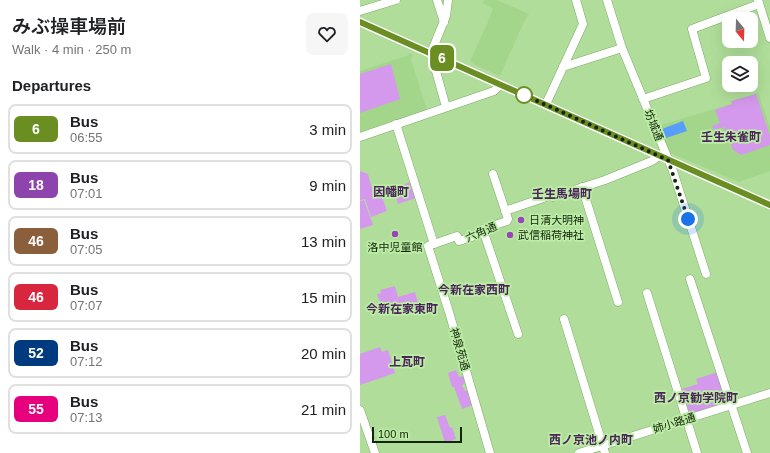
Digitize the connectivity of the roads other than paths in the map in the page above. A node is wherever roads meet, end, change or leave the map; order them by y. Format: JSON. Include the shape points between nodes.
{"nodes":[{"id":1,"x":396,"y":0,"type":"edge"},
{"id":2,"x":437,"y":0,"type":"edge"},
{"id":3,"x":448,"y":0,"type":"edge"},
{"id":4,"x":576,"y":0,"type":"edge"},
{"id":5,"x":607,"y":0,"type":"edge"},
{"id":6,"x":758,"y":2,"type":"edge"},
{"id":7,"x":360,"y":11,"type":"edge"},
{"id":8,"x":360,"y":22,"type":"edge"},
{"id":9,"x":444,"y":22,"type":"junction"},
{"id":10,"x":770,"y":38,"type":"edge"},
{"id":11,"x":622,"y":48,"type":"junction"},
{"id":12,"x":433,"y":54,"type":"junction"},
{"id":13,"x":563,"y":67,"type":"junction"},
{"id":14,"x":500,"y":85,"type":"junction"},
{"id":15,"x":643,"y":99,"type":"junction"},
{"id":16,"x":546,"y":104,"type":"junction"},
{"id":17,"x":446,"y":107,"type":"junction"},
{"id":18,"x":396,"y":124,"type":"junction"},
{"id":19,"x":360,"y":137,"type":"edge"},
{"id":20,"x":659,"y":156,"type":"junction"},
{"id":21,"x":668,"y":160,"type":"junction"},
{"id":22,"x":493,"y":174,"type":"dead end"},
{"id":23,"x":582,"y":187,"type":"junction"},
{"id":24,"x":770,"y":205,"type":"edge"},
{"id":25,"x":505,"y":211,"type":"junction"},
{"id":26,"x":484,"y":232,"type":"junction"},
{"id":27,"x":431,"y":245,"type":"junction"},
{"id":28,"x":706,"y":274,"type":"dead end"},
{"id":29,"x":690,"y":279,"type":"dead end"},
{"id":30,"x":647,"y":293,"type":"dead end"},
{"id":31,"x":618,"y":302,"type":"dead end"},
{"id":32,"x":564,"y":319,"type":"dead end"},
{"id":33,"x":518,"y":334,"type":"dead end"},
{"id":34,"x":770,"y":392,"type":"edge"},
{"id":35,"x":731,"y":405,"type":"junction"},
{"id":36,"x":360,"y":410,"type":"edge"},
{"id":37,"x":686,"y":420,"type":"junction"},
{"id":38,"x":604,"y":449,"type":"edge"},
{"id":39,"x":375,"y":453,"type":"edge"},
{"id":40,"x":490,"y":453,"type":"edge"},
{"id":41,"x":579,"y":453,"type":"edge"},
{"id":42,"x":697,"y":453,"type":"edge"},
{"id":43,"x":747,"y":453,"type":"edge"}],
"edges":[{"from":1,"to":7,"type":"street"},
{"from":2,"to":9,"type":"street"},
{"from":3,"to":9,"type":"street"},
{"from":4,"to":13,"type":"street","via":[[584,24]]},
{"from":5,"to":11,"type":"street","name":"坊城通"},
{"from":6,"to":10,"type":"street"},
{"from":6,"to":15,"type":"street","via":[[692,28],[706,78]]},
{"from":8,"to":12,"type":"street"},
{"from":9,"to":12,"type":"street"},
{"from":11,"to":13,"type":"street"},
{"from":11,"to":15,"type":"street","name":"坊城通"},
{"from":12,"to":14,"type":"street"},
{"from":12,"to":17,"type":"street"},
{"from":13,"to":16,"type":"street"},
{"from":14,"to":16,"type":"street"},
{"from":14,"to":17,"type":"street","via":[[494,90]]},
{"from":15,"to":21,"type":"street","name":"坊城通"},
{"from":16,"to":20,"type":"street"},
{"from":17,"to":18,"type":"street"},
{"from":18,"to":19,"type":"street"},
{"from":18,"to":27,"type":"street","name":"神泉苑通"},
{"from":20,"to":21,"type":"street"},
{"from":20,"to":23,"type":"street","name":"六角通"},
{"from":21,"to":24,"type":"street"},
{"from":21,"to":28,"type":"street","name":"坊城通"},
{"from":22,"to":25,"type":"street"},
{"from":23,"to":25,"type":"street","name":"六角通"},
{"from":23,"to":31,"type":"street"},
{"from":25,"to":26,"type":"street","name":"六角通","via":[[508,220],[483,229]]},
{"from":26,"to":27,"type":"street","name":"六角通","via":[[458,241],[457,236]]},
{"from":26,"to":33,"type":"street"},
{"from":27,"to":40,"type":"street","name":"神泉苑通"},
{"from":29,"to":35,"type":"street"},
{"from":30,"to":37,"type":"street"},
{"from":32,"to":38,"type":"street"},
{"from":34,"to":35,"type":"street","name":"姉小路通"},
{"from":35,"to":37,"type":"street","name":"姉小路通"},
{"from":35,"to":43,"type":"street"},
{"from":36,"to":39,"type":"street"},
{"from":37,"to":38,"type":"street","name":"姉小路通"},
{"from":37,"to":42,"type":"street"},
{"from":38,"to":41,"type":"street","name":"姉小路通"}]}
